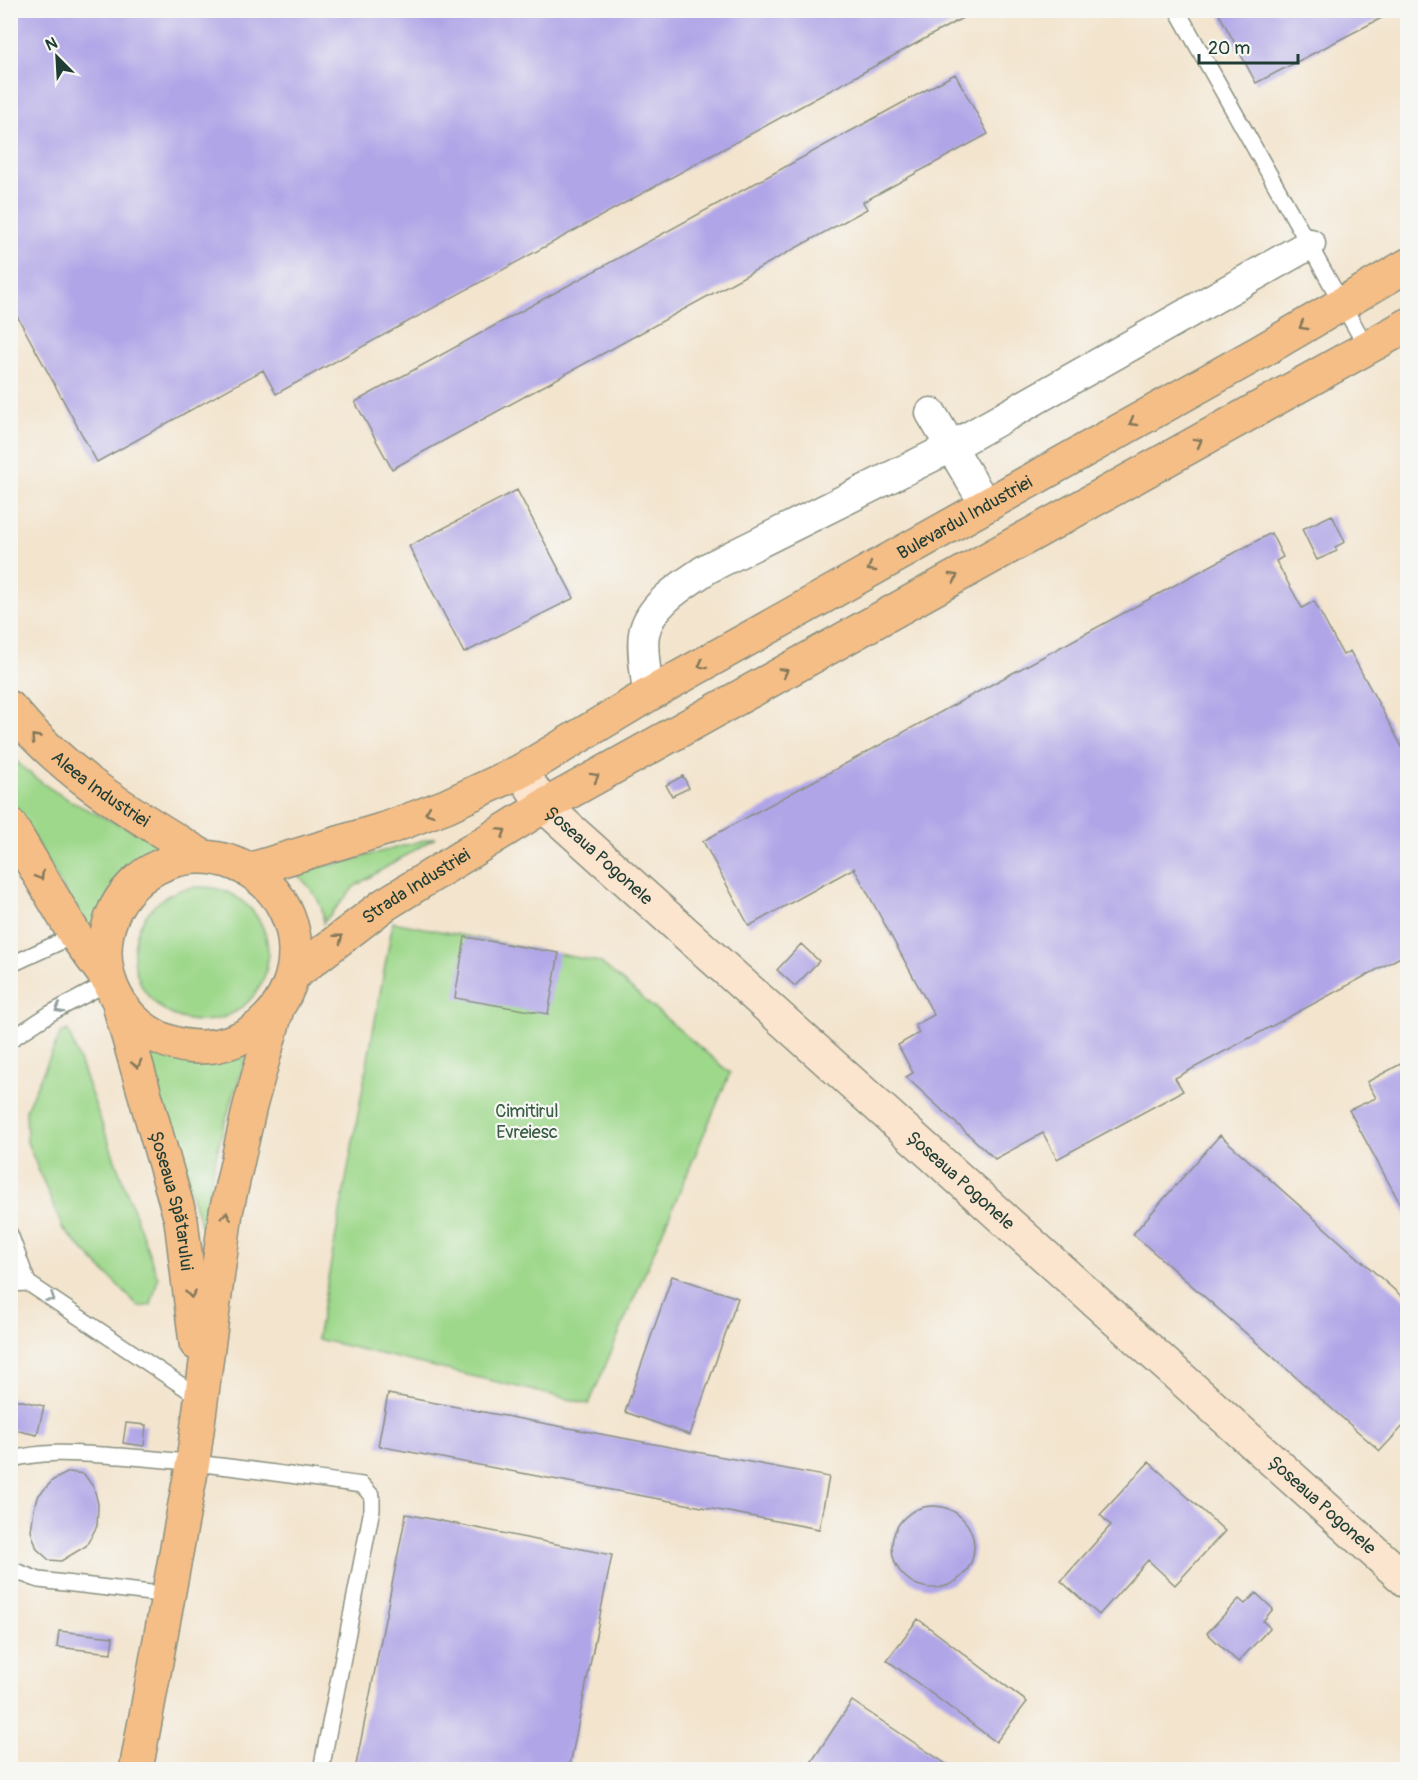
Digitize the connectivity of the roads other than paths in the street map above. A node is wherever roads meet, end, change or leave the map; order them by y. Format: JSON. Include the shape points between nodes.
{"nodes":[{"id":1,"x":1177,"y":10,"type":"edge"},
{"id":2,"x":1310,"y":244,"type":"junction"},
{"id":3,"x":1407,"y":265,"type":"edge"},
{"id":4,"x":1342,"y":302,"type":"junction"},
{"id":5,"x":1407,"y":325,"type":"edge"},
{"id":6,"x":1367,"y":348,"type":"junction"},
{"id":7,"x":931,"y":413,"type":"dead end"},
{"id":8,"x":951,"y":447,"type":"junction"},
{"id":9,"x":985,"y":504,"type":"junction"},
{"id":10,"x":648,"y":695,"type":"junction"},
{"id":11,"x":10,"y":708,"type":"edge"},
{"id":12,"x":521,"y":771,"type":"junction"},
{"id":13,"x":544,"y":806,"type":"junction"},
{"id":14,"x":10,"y":825,"type":"edge"},
{"id":15,"x":202,"y":856,"type":"junction"},
{"id":16,"x":249,"y":870,"type":"junction"},
{"id":17,"x":75,"y":935,"type":"junction"},
{"id":18,"x":10,"y":965,"type":"edge"},
{"id":19,"x":293,"y":975,"type":"junction"},
{"id":20,"x":112,"y":989,"type":"junction"},
{"id":21,"x":277,"y":1010,"type":"junction"},
{"id":22,"x":10,"y":1040,"type":"edge"},
{"id":23,"x":10,"y":1234,"type":"edge"},
{"id":24,"x":27,"y":1282,"type":"junction"},
{"id":25,"x":10,"y":1284,"type":"edge"},
{"id":26,"x":202,"y":1399,"type":"junction"},
{"id":27,"x":10,"y":1460,"type":"edge"},
{"id":28,"x":193,"y":1461,"type":"junction"},
{"id":29,"x":10,"y":1569,"type":"edge"},
{"id":30,"x":1407,"y":1582,"type":"edge"},
{"id":31,"x":168,"y":1595,"type":"junction"},
{"id":32,"x":136,"y":1770,"type":"edge"},
{"id":33,"x":321,"y":1770,"type":"edge"}],
"edges":[{"from":1,"to":2,"type":"lane"},
{"from":2,"to":4,"type":"lane"},
{"from":2,"to":8,"type":"street"},
{"from":3,"to":4,"type":"main road","name":"Bulevardul Industriei"},
{"from":4,"to":6,"type":"lane"},
{"from":4,"to":9,"type":"main road","name":"Bulevardul Industriei","one_way":true,"via":[[1260,352]]},
{"from":5,"to":6,"type":"main road"},
{"from":13,"to":6,"type":"main road","one_way":true},
{"from":7,"to":8,"type":"street"},
{"from":8,"to":9,"type":"street"},
{"from":8,"to":10,"type":"street","via":[[708,568],[673,591],[656,610],[644,633]]},
{"from":9,"to":10,"type":"main road","name":"Bulevardul Industriei","one_way":true},
{"from":10,"to":12,"type":"main road","name":"Bulevardul Industriei"},
{"from":15,"to":11,"type":"main road","name":"Aleea Industriei","one_way":true,"via":[[66,767],[38,742]]},
{"from":12,"to":13,"type":"main road","name":"Șoseaua Pogonele"},
{"from":12,"to":16,"type":"main road","one_way":true,"via":[[388,828]]},
{"from":19,"to":13,"type":"main road","name":"Strada Industriei","one_way":true,"via":[[384,905]]},
{"from":13,"to":30,"type":"main road","name":"Șoseaua Pogonele"},
{"from":14,"to":17,"type":"main road","one_way":true},
{"from":15,"to":16,"type":"main road","name":"Șoseaua Spătarului","via":[[227,860]]},
{"from":15,"to":20,"type":"main road","name":"Șoseaua Spătarului","via":[[172,861],[145,874],[123,895],[109,922],[104,952]]},
{"from":16,"to":19,"type":"main road","name":"Șoseaua Spătarului","via":[[273,889],[289,915],[296,945]]},
{"from":17,"to":18,"type":"lane"},
{"from":17,"to":20,"type":"main road"},
{"from":19,"to":21,"type":"main road","name":"Șoseaua Spătarului"},
{"from":20,"to":21,"type":"main road","name":"Șoseaua Spătarului","via":[[143,1028],[169,1042],[199,1047],[228,1044],[255,1030]]},
{"from":20,"to":22,"type":"lane","one_way":true,"via":[[51,1013]]},
{"from":20,"to":26,"type":"main road","name":"Șoseaua Spătarului","one_way":true,"via":[[181,1220]]},
{"from":26,"to":21,"type":"main road","name":"Șoseaua Spătarului","one_way":true,"via":[[226,1212]]},
{"from":23,"to":24,"type":"lane"},
{"from":24,"to":25,"type":"lane"},
{"from":24,"to":26,"type":"lane","one_way":true},
{"from":26,"to":28,"type":"main road","name":"Șoseaua Spătarului"},
{"from":27,"to":28,"type":"lane","via":[[33,1453],[71,1453]]},
{"from":28,"to":31,"type":"main road","name":"Șoseaua Spătarului"},
{"from":28,"to":33,"type":"lane","via":[[362,1485],[372,1496]]},
{"from":29,"to":31,"type":"lane","via":[[39,1580]]},
{"from":31,"to":32,"type":"main road","name":"Șoseaua Spătarului"}]}
